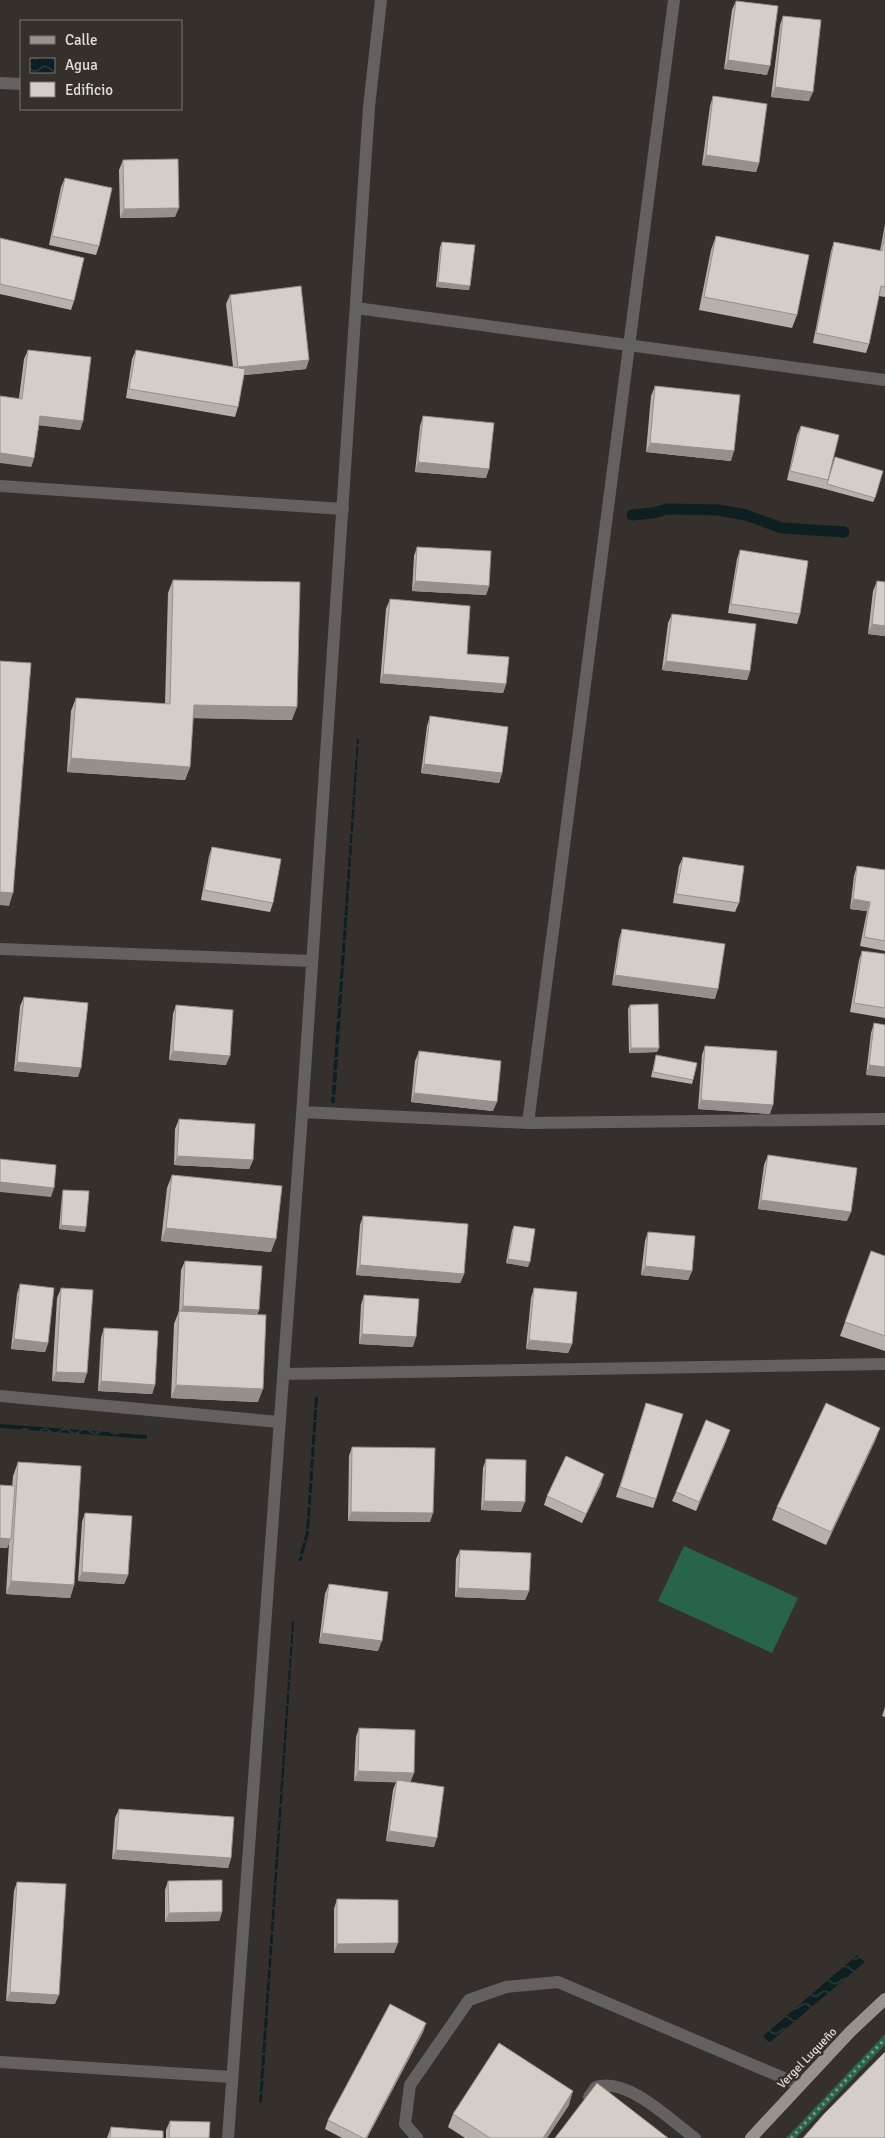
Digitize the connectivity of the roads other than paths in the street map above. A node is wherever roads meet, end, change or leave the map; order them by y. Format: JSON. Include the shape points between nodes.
{"nodes":[{"id":1,"x":381,"y":0,"type":"edge"},
{"id":2,"x":674,"y":0,"type":"edge"},
{"id":3,"x":0,"y":83,"type":"edge"},
{"id":4,"x":20,"y":84,"type":"edge"},
{"id":5,"x":356,"y":308,"type":"junction"},
{"id":6,"x":628,"y":345,"type":"junction"},
{"id":7,"x":885,"y":380,"type":"edge"},
{"id":8,"x":0,"y":486,"type":"edge"},
{"id":9,"x":342,"y":509,"type":"junction"},
{"id":10,"x":0,"y":949,"type":"edge"},
{"id":11,"x":312,"y":961,"type":"junction"},
{"id":12,"x":302,"y":1112,"type":"junction"},
{"id":13,"x":885,"y":1119,"type":"edge"},
{"id":14,"x":528,"y":1123,"type":"junction"},
{"id":15,"x":885,"y":1364,"type":"edge"},
{"id":16,"x":283,"y":1374,"type":"junction"},
{"id":17,"x":0,"y":1396,"type":"edge"},
{"id":18,"x":279,"y":1422,"type":"junction"},
{"id":19,"x":885,"y":1999,"type":"edge"},
{"id":20,"x":0,"y":2062,"type":"edge"},
{"id":21,"x":231,"y":2078,"type":"junction"},
{"id":22,"x":800,"y":2085,"type":"junction"},
{"id":23,"x":580,"y":2109,"type":"edge"},
{"id":24,"x":228,"y":2138,"type":"edge"},
{"id":25,"x":417,"y":2138,"type":"edge"},
{"id":26,"x":694,"y":2138,"type":"edge"},
{"id":27,"x":751,"y":2138,"type":"edge"}],
"edges":[{"from":1,"to":5,"type":"street","via":[[369,107]]},
{"from":2,"to":6,"type":"street"},
{"from":3,"to":4,"type":"street"},
{"from":5,"to":6,"type":"street"},
{"from":5,"to":9,"type":"street"},
{"from":6,"to":7,"type":"street"},
{"from":6,"to":14,"type":"street"},
{"from":8,"to":9,"type":"street"},
{"from":9,"to":11,"type":"street"},
{"from":10,"to":11,"type":"street"},
{"from":11,"to":12,"type":"street"},
{"from":12,"to":14,"type":"street"},
{"from":12,"to":16,"type":"street"},
{"from":13,"to":14,"type":"street"},
{"from":15,"to":16,"type":"street"},
{"from":16,"to":18,"type":"street"},
{"from":17,"to":18,"type":"street"},
{"from":18,"to":21,"type":"street"},
{"from":19,"to":22,"type":"main road","name":"Vergel Luqueño"},
{"from":20,"to":21,"type":"street"},
{"from":21,"to":24,"type":"street"},
{"from":22,"to":25,"type":"street","via":[[558,1982],[506,1987],[469,2000],[410,2085],[405,2124]]},
{"from":22,"to":27,"type":"main road","name":"Vergel Luqueño"},
{"from":23,"to":26,"type":"street","via":[[596,2087],[613,2085],[640,2098]]}]}
